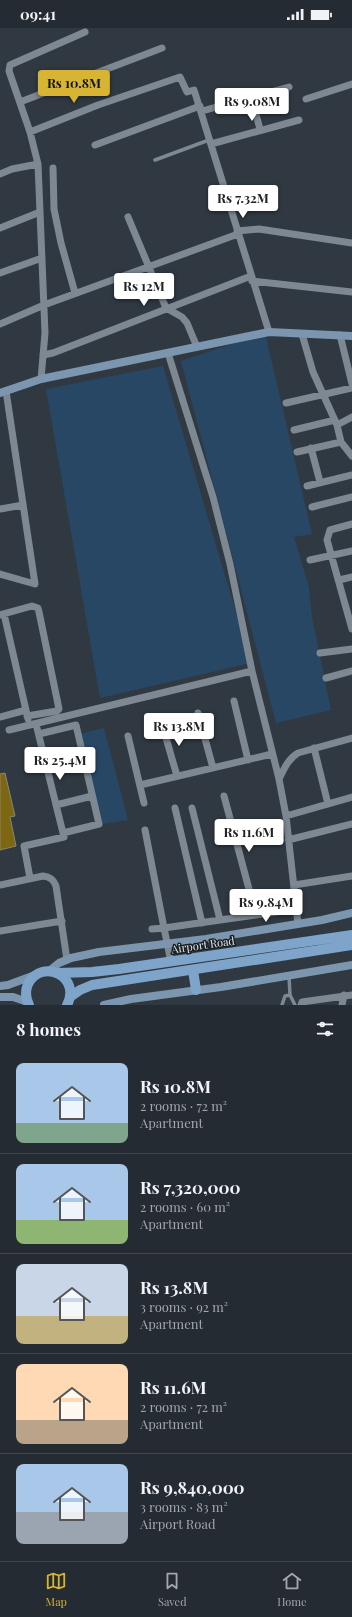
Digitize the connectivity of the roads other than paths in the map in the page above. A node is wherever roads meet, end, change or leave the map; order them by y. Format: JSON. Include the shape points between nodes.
{"nodes":[{"id":1,"x":85,"y":32,"type":"dead end"},
{"id":2,"x":162,"y":48,"type":"dead end"},
{"id":3,"x":352,"y":84,"type":"edge"},
{"id":4,"x":289,"y":87,"type":"dead end"},
{"id":5,"x":251,"y":97,"type":"junction"},
{"id":6,"x":306,"y":99,"type":"dead end"},
{"id":7,"x":20,"y":102,"type":"junction"},
{"id":8,"x":201,"y":109,"type":"junction"},
{"id":9,"x":299,"y":120,"type":"dead end"},
{"id":10,"x":260,"y":129,"type":"junction"},
{"id":11,"x":30,"y":132,"type":"junction"},
{"id":12,"x":210,"y":142,"type":"junction"},
{"id":13,"x":95,"y":145,"type":"dead end"},
{"id":14,"x":155,"y":160,"type":"dead end"},
{"id":15,"x":38,"y":164,"type":"junction"},
{"id":16,"x":53,"y":168,"type":"dead end"},
{"id":17,"x":0,"y":174,"type":"edge"},
{"id":18,"x":40,"y":212,"type":"junction"},
{"id":19,"x":128,"y":217,"type":"dead end"},
{"id":20,"x":0,"y":228,"type":"edge"},
{"id":21,"x":237,"y":232,"type":"junction"},
{"id":22,"x":352,"y":243,"type":"edge"},
{"id":23,"x":42,"y":258,"type":"junction"},
{"id":24,"x":148,"y":266,"type":"junction"},
{"id":25,"x":0,"y":272,"type":"edge"},
{"id":26,"x":252,"y":279,"type":"junction"},
{"id":27,"x":352,"y":292,"type":"edge"},
{"id":28,"x":75,"y":293,"type":"junction"},
{"id":29,"x":44,"y":305,"type":"junction"},
{"id":30,"x":166,"y":308,"type":"junction"},
{"id":31,"x":0,"y":324,"type":"edge"},
{"id":32,"x":269,"y":332,"type":"junction"},
{"id":33,"x":302,"y":334,"type":"junction"},
{"id":34,"x":340,"y":335,"type":"junction"},
{"id":35,"x":352,"y":336,"type":"edge"},
{"id":36,"x":197,"y":347,"type":"junction"},
{"id":37,"x":168,"y":353,"type":"junction"},
{"id":38,"x":43,"y":355,"type":"junction"},
{"id":39,"x":41,"y":379,"type":"junction"},
{"id":40,"x":352,"y":384,"type":"edge"},
{"id":41,"x":352,"y":388,"type":"edge"},
{"id":42,"x":3,"y":392,"type":"edge"},
{"id":43,"x":322,"y":394,"type":"junction"},
{"id":44,"x":286,"y":403,"type":"dead end"},
{"id":45,"x":352,"y":417,"type":"edge"},
{"id":46,"x":336,"y":422,"type":"junction"},
{"id":47,"x":294,"y":430,"type":"dead end"},
{"id":48,"x":341,"y":442,"type":"junction"},
{"id":49,"x":311,"y":448,"type":"junction"},
{"id":50,"x":297,"y":452,"type":"dead end"},
{"id":51,"x":352,"y":456,"type":"edge"},
{"id":52,"x":352,"y":475,"type":"edge"},
{"id":53,"x":320,"y":482,"type":"junction"},
{"id":54,"x":307,"y":486,"type":"dead end"},
{"id":55,"x":352,"y":497,"type":"edge"},
{"id":56,"x":23,"y":505,"type":"junction"},
{"id":57,"x":312,"y":507,"type":"dead end"},
{"id":58,"x":0,"y":509,"type":"edge"},
{"id":59,"x":352,"y":524,"type":"edge"},
{"id":60,"x":352,"y":551,"type":"edge"},
{"id":61,"x":332,"y":555,"type":"junction"},
{"id":62,"x":310,"y":560,"type":"dead end"},
{"id":63,"x":0,"y":574,"type":"edge"},
{"id":64,"x":352,"y":577,"type":"edge"},
{"id":65,"x":339,"y":580,"type":"junction"},
{"id":66,"x":348,"y":602,"type":"edge"},
{"id":67,"x":2,"y":614,"type":"edge"},
{"id":68,"x":352,"y":628,"type":"edge"},
{"id":69,"x":352,"y":649,"type":"edge"},
{"id":70,"x":320,"y":653,"type":"dead end"},
{"id":71,"x":252,"y":671,"type":"junction"},
{"id":72,"x":352,"y":671,"type":"edge"},
{"id":73,"x":326,"y":678,"type":"dead end"},
{"id":74,"x":234,"y":700,"type":"dead end"},
{"id":75,"x":27,"y":713,"type":"junction"},
{"id":76,"x":198,"y":713,"type":"dead end"},
{"id":77,"x":0,"y":717,"type":"edge"},
{"id":78,"x":33,"y":724,"type":"junction"},
{"id":79,"x":162,"y":724,"type":"dead end"},
{"id":80,"x":9,"y":730,"type":"dead end"},
{"id":81,"x":39,"y":734,"type":"junction"},
{"id":82,"x":128,"y":736,"type":"dead end"},
{"id":83,"x":352,"y":738,"type":"edge"},
{"id":84,"x":314,"y":748,"type":"junction"},
{"id":85,"x":272,"y":754,"type":"junction"},
{"id":86,"x":83,"y":758,"type":"junction"},
{"id":87,"x":248,"y":760,"type":"junction"},
{"id":88,"x":47,"y":767,"type":"junction"},
{"id":89,"x":213,"y":768,"type":"junction"},
{"id":90,"x":177,"y":776,"type":"junction"},
{"id":91,"x":279,"y":779,"type":"junction"},
{"id":92,"x":140,"y":786,"type":"junction"},
{"id":93,"x":92,"y":796,"type":"junction"},
{"id":94,"x":224,"y":796,"type":"dead end"},
{"id":95,"x":352,"y":797,"type":"edge"},
{"id":96,"x":144,"y":803,"type":"dead end"},
{"id":97,"x":328,"y":804,"type":"junction"},
{"id":98,"x":56,"y":805,"type":"junction"},
{"id":99,"x":175,"y":808,"type":"dead end"},
{"id":100,"x":192,"y":808,"type":"dead end"},
{"id":101,"x":286,"y":816,"type":"junction"},
{"id":102,"x":352,"y":824,"type":"edge"},
{"id":103,"x":145,"y":830,"type":"dead end"},
{"id":104,"x":63,"y":833,"type":"junction"},
{"id":105,"x":288,"y":840,"type":"junction"},
{"id":106,"x":352,"y":876,"type":"edge"},
{"id":107,"x":30,"y":878,"type":"junction"},
{"id":108,"x":294,"y":884,"type":"junction"},
{"id":109,"x":0,"y":885,"type":"edge"},
{"id":110,"x":297,"y":909,"type":"junction"},
{"id":111,"x":352,"y":913,"type":"edge"},
{"id":112,"x":256,"y":915,"type":"junction"},
{"id":113,"x":220,"y":920,"type":"junction"},
{"id":114,"x":62,"y":921,"type":"junction"},
{"id":115,"x":202,"y":923,"type":"junction"},
{"id":116,"x":298,"y":924,"type":"junction"},
{"id":117,"x":164,"y":928,"type":"junction"},
{"id":118,"x":152,"y":929,"type":"dead end"},
{"id":119,"x":0,"y":931,"type":"edge"},
{"id":120,"x":352,"y":935,"type":"edge"},
{"id":121,"x":167,"y":943,"type":"junction"},
{"id":122,"x":352,"y":945,"type":"edge"},
{"id":123,"x":67,"y":960,"type":"junction"},
{"id":124,"x":171,"y":962,"type":"junction"},
{"id":125,"x":352,"y":965,"type":"edge"},
{"id":126,"x":192,"y":970,"type":"junction"},
{"id":127,"x":53,"y":972,"type":"junction"},
{"id":128,"x":36,"y":975,"type":"junction"},
{"id":129,"x":289,"y":976,"type":"junction"},
{"id":130,"x":0,"y":986,"type":"edge"},
{"id":131,"x":196,"y":990,"type":"junction"},
{"id":132,"x":290,"y":995,"type":"junction"},
{"id":133,"x":344,"y":995,"type":"junction"},
{"id":134,"x":352,"y":995,"type":"edge"},
{"id":135,"x":0,"y":997,"type":"edge"},
{"id":136,"x":69,"y":1001,"type":"edge"},
{"id":137,"x":28,"y":1003,"type":"edge"},
{"id":138,"x":104,"y":1005,"type":"edge"},
{"id":139,"x":282,"y":1005,"type":"edge"},
{"id":140,"x":295,"y":1005,"type":"edge"},
{"id":141,"x":301,"y":1005,"type":"edge"},
{"id":142,"x":342,"y":1005,"type":"edge"}],
"edges":[{"from":1,"to":7,"type":"street","via":[[10,65],[9,71]]},
{"from":2,"to":7,"type":"street"},
{"from":3,"to":6,"type":"street"},
{"from":4,"to":5,"type":"street"},
{"from":5,"to":8,"type":"street"},
{"from":5,"to":10,"type":"street"},
{"from":7,"to":11,"type":"street"},
{"from":8,"to":11,"type":"street","via":[[194,90],[187,92],[180,76]]},
{"from":8,"to":12,"type":"street"},
{"from":8,"to":13,"type":"street"},
{"from":9,"to":10,"type":"street"},
{"from":10,"to":12,"type":"street"},
{"from":11,"to":15,"type":"street"},
{"from":12,"to":14,"type":"lane"},
{"from":12,"to":21,"type":"street"},
{"from":15,"to":17,"type":"street"},
{"from":15,"to":18,"type":"street"},
{"from":16,"to":28,"type":"street","via":[[54,209]]},
{"from":18,"to":20,"type":"street"},
{"from":18,"to":23,"type":"street"},
{"from":19,"to":24,"type":"street"},
{"from":21,"to":22,"type":"street","via":[[259,228]]},
{"from":21,"to":24,"type":"street"},
{"from":21,"to":26,"type":"street"},
{"from":23,"to":25,"type":"street"},
{"from":23,"to":29,"type":"street"},
{"from":24,"to":28,"type":"street"},
{"from":24,"to":30,"type":"street"},
{"from":26,"to":27,"type":"street"},
{"from":26,"to":30,"type":"street"},
{"from":26,"to":32,"type":"street"},
{"from":28,"to":29,"type":"street"},
{"from":29,"to":31,"type":"street"},
{"from":29,"to":38,"type":"street","via":[[46,333]]},
{"from":30,"to":36,"type":"street","via":[[184,320]]},
{"from":30,"to":38,"type":"street"},
{"from":32,"to":33,"type":"street"},
{"from":32,"to":36,"type":"street"},
{"from":33,"to":34,"type":"street"},
{"from":33,"to":43,"type":"street"},
{"from":34,"to":35,"type":"street"},
{"from":34,"to":40,"type":"street"},
{"from":36,"to":37,"type":"street"},
{"from":37,"to":39,"type":"street"},
{"from":37,"to":71,"type":"street","via":[[213,497]]},
{"from":38,"to":39,"type":"street"},
{"from":39,"to":42,"type":"street"},
{"from":41,"to":43,"type":"street"},
{"from":42,"to":56,"type":"street"},
{"from":43,"to":44,"type":"street"},
{"from":43,"to":46,"type":"street"},
{"from":45,"to":46,"type":"street"},
{"from":46,"to":47,"type":"street"},
{"from":46,"to":48,"type":"street"},
{"from":48,"to":49,"type":"street"},
{"from":48,"to":51,"type":"street"},
{"from":49,"to":50,"type":"street"},
{"from":49,"to":53,"type":"street"},
{"from":52,"to":53,"type":"street"},
{"from":53,"to":54,"type":"street"},
{"from":55,"to":57,"type":"street"},
{"from":56,"to":58,"type":"street"},
{"from":56,"to":63,"type":"street","via":[[35,584]]},
{"from":59,"to":61,"type":"street","via":[[330,530],[328,540]]},
{"from":60,"to":61,"type":"street"},
{"from":61,"to":62,"type":"street"},
{"from":61,"to":65,"type":"street"},
{"from":64,"to":65,"type":"street"},
{"from":65,"to":66,"type":"street"},
{"from":66,"to":68,"type":"street"},
{"from":67,"to":75,"type":"street"},
{"from":67,"to":75,"type":"street","via":[[32,606],[38,608],[59,708],[57,711]]},
{"from":69,"to":70,"type":"street"},
{"from":71,"to":78,"type":"street"},
{"from":71,"to":85,"type":"street"},
{"from":72,"to":73,"type":"street"},
{"from":74,"to":87,"type":"street"},
{"from":75,"to":77,"type":"street"},
{"from":75,"to":78,"type":"street"},
{"from":76,"to":89,"type":"street"},
{"from":78,"to":80,"type":"street"},
{"from":78,"to":81,"type":"street"},
{"from":79,"to":90,"type":"street"},
{"from":81,"to":86,"type":"street","via":[[76,725]]},
{"from":81,"to":88,"type":"street"},
{"from":82,"to":92,"type":"street"},
{"from":83,"to":84,"type":"street"},
{"from":84,"to":91,"type":"street","via":[[294,756],[285,766]]},
{"from":84,"to":97,"type":"street"},
{"from":85,"to":87,"type":"street"},
{"from":85,"to":91,"type":"street"},
{"from":86,"to":88,"type":"street"},
{"from":86,"to":93,"type":"street"},
{"from":87,"to":89,"type":"street"},
{"from":88,"to":98,"type":"street"},
{"from":89,"to":90,"type":"street"},
{"from":90,"to":92,"type":"street"},
{"from":91,"to":101,"type":"street"},
{"from":92,"to":96,"type":"street"},
{"from":93,"to":98,"type":"street"},
{"from":93,"to":104,"type":"street","via":[[99,824]]},
{"from":94,"to":112,"type":"street"},
{"from":95,"to":97,"type":"street"},
{"from":97,"to":101,"type":"street"},
{"from":98,"to":104,"type":"street"},
{"from":99,"to":115,"type":"street"},
{"from":100,"to":113,"type":"street"},
{"from":101,"to":105,"type":"street"},
{"from":102,"to":105,"type":"street"},
{"from":103,"to":117,"type":"street"},
{"from":104,"to":107,"type":"street","via":[[64,837],[24,846]]},
{"from":105,"to":108,"type":"street"},
{"from":106,"to":108,"type":"street"},
{"from":107,"to":109,"type":"street"},
{"from":107,"to":114,"type":"street","via":[[43,876],[53,880]]},
{"from":108,"to":110,"type":"street"},
{"from":110,"to":112,"type":"street"},
{"from":110,"to":116,"type":"street"},
{"from":111,"to":116,"type":"street"},
{"from":112,"to":113,"type":"street"},
{"from":113,"to":115,"type":"street"},
{"from":114,"to":119,"type":"street"},
{"from":114,"to":123,"type":"street"},
{"from":115,"to":117,"type":"street"},
{"from":116,"to":121,"type":"street"},
{"from":117,"to":118,"type":"street"},
{"from":117,"to":121,"type":"street"},
{"from":120,"to":124,"type":"main road","name":"Airport Road"},
{"from":121,"to":123,"type":"street","via":[[99,952]]},
{"from":121,"to":124,"type":"street"},
{"from":122,"to":126,"type":"main road","name":"Airport Road"},
{"from":123,"to":127,"type":"street","via":[[59,962]]},
{"from":124,"to":127,"type":"main road","name":"Airport Road","via":[[92,972]]},
{"from":125,"to":129,"type":"street"},
{"from":126,"to":131,"type":"main road"},
{"from":126,"to":136,"type":"main road","name":"Airport Road","via":[[92,985],[80,990]]},
{"from":127,"to":128,"type":"main road","name":"Airport Road"},
{"from":127,"to":136,"type":"main road","name":"Airport Road","via":[[64,977],[68,983]]},
{"from":128,"to":130,"type":"street","name":"Airport Road"},
{"from":128,"to":137,"type":"main road","via":[[27,987]]},
{"from":129,"to":131,"type":"street"},
{"from":129,"to":132,"type":"lane"},
{"from":131,"to":138,"type":"street"},
{"from":132,"to":139,"type":"lane","via":[[285,996]]},
{"from":132,"to":140,"type":"lane"},
{"from":133,"to":134,"type":"street"},
{"from":133,"to":141,"type":"street","via":[[302,1002]]},
{"from":133,"to":142,"type":"street"},
{"from":135,"to":137,"type":"street","via":[[13,996]]}]}
